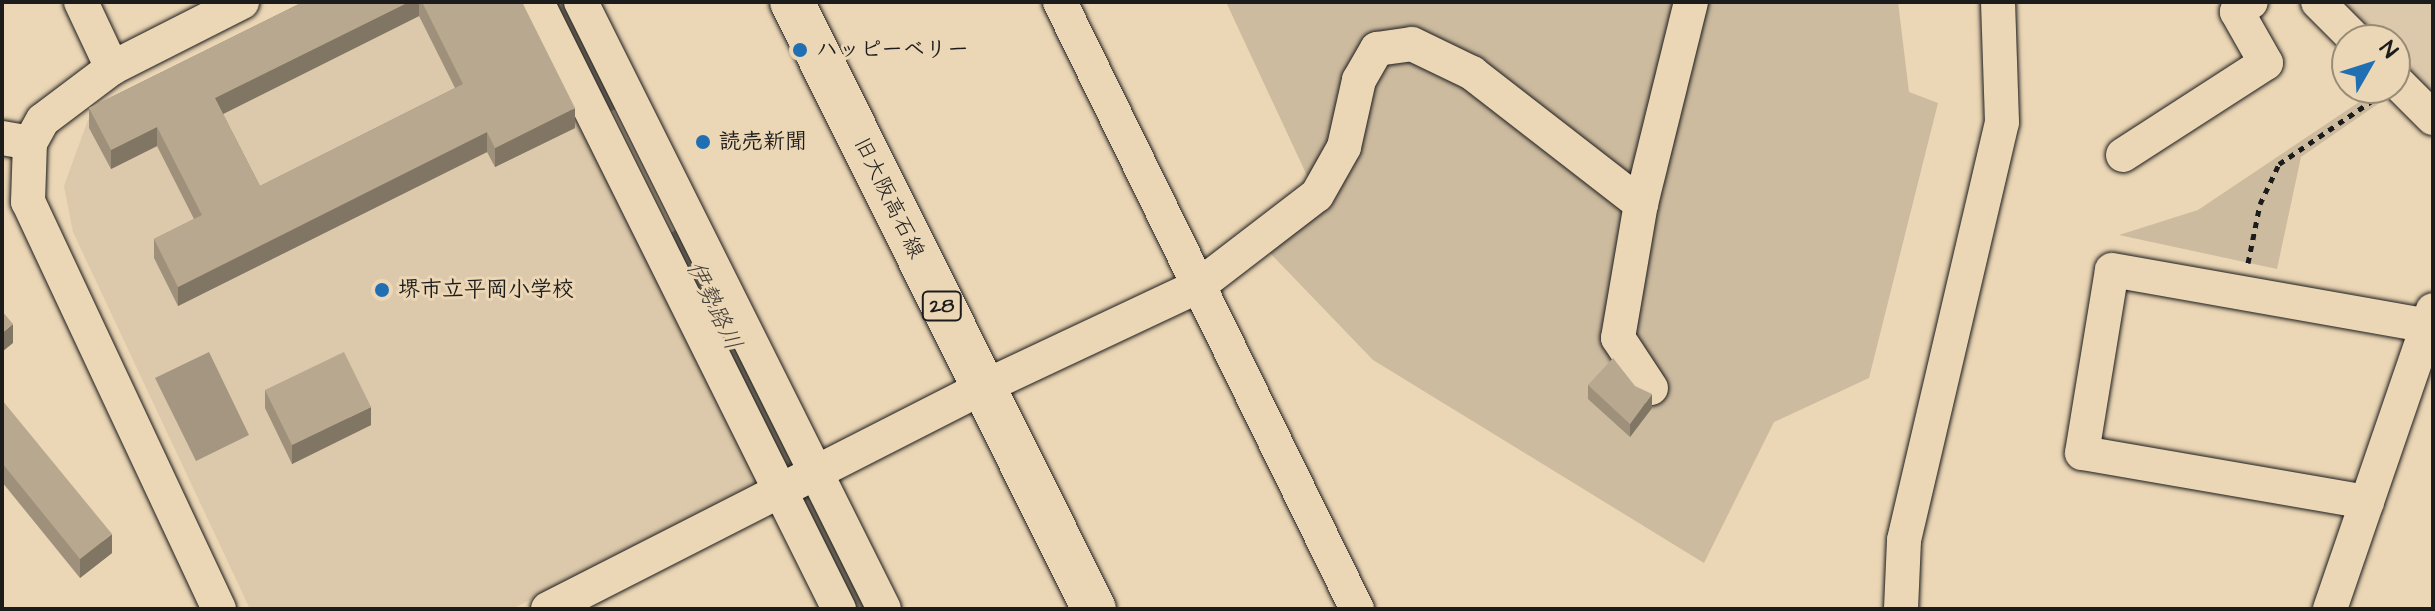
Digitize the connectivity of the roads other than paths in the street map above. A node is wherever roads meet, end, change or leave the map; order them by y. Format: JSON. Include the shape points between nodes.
{"nodes":[{"id":1,"x":81,"y":2,"type":"edge"},
{"id":2,"x":242,"y":2,"type":"edge"},
{"id":3,"x":537,"y":2,"type":"edge"},
{"id":4,"x":581,"y":2,"type":"edge"},
{"id":5,"x":792,"y":2,"type":"edge"},
{"id":6,"x":1060,"y":2,"type":"edge"},
{"id":7,"x":1691,"y":2,"type":"edge"},
{"id":8,"x":1998,"y":2,"type":"edge"},
{"id":9,"x":2251,"y":2,"type":"edge"},
{"id":10,"x":2318,"y":2,"type":"edge"},
{"id":11,"x":2340,"y":24,"type":"edge"},
{"id":12,"x":112,"y":68,"type":"junction"},
{"id":13,"x":2411,"y":104,"type":"edge"},
{"id":14,"x":2433,"y":118,"type":"edge"},
{"id":15,"x":16,"y":140,"type":"edge"},
{"id":16,"x":2123,"y":155,"type":"dead end"},
{"id":17,"x":1641,"y":204,"type":"junction"},
{"id":18,"x":1197,"y":287,"type":"junction"},
{"id":19,"x":2430,"y":318,"type":"edge"},
{"id":20,"x":982,"y":388,"type":"junction"},
{"id":21,"x":1651,"y":388,"type":"dead end"},
{"id":22,"x":799,"y":483,"type":"junction"},
{"id":23,"x":2367,"y":502,"type":"junction"},
{"id":24,"x":219,"y":609,"type":"edge"},
{"id":25,"x":548,"y":609,"type":"edge"},
{"id":26,"x":839,"y":609,"type":"edge"},
{"id":27,"x":884,"y":609,"type":"edge"},
{"id":28,"x":1094,"y":609,"type":"edge"},
{"id":29,"x":1357,"y":609,"type":"edge"},
{"id":30,"x":1901,"y":609,"type":"edge"},
{"id":31,"x":2330,"y":609,"type":"edge"}],
"edges":[{"from":1,"to":12,"type":"street"},
{"from":2,"to":12,"type":"street"},
{"from":3,"to":22,"type":"street"},
{"from":4,"to":22,"type":"street"},
{"from":5,"to":20,"type":"main road","name":"旧大阪高石線","number":"28"},
{"from":6,"to":18,"type":"street"},
{"from":7,"to":17,"type":"street"},
{"from":8,"to":30,"type":"street","via":[[2002,122],[1904,540]]},
{"from":9,"to":16,"type":"street","via":[[2237,12],[2266,63]]},
{"from":10,"to":11,"type":"street"},
{"from":12,"to":15,"type":"street"},
{"from":13,"to":14,"type":"street"},
{"from":15,"to":24,"type":"street","via":[[28,202]]},
{"from":17,"to":18,"type":"street","via":[[1472,73],[1412,44],[1377,49],[1359,80],[1344,147],[1317,195]]},
{"from":17,"to":21,"type":"street","via":[[1618,338]]},
{"from":18,"to":20,"type":"street"},
{"from":18,"to":29,"type":"street"},
{"from":19,"to":23,"type":"street"},
{"from":19,"to":23,"type":"street","via":[[2112,270],[2082,453]]},
{"from":20,"to":22,"type":"street"},
{"from":20,"to":28,"type":"main road","name":"旧大阪高石線","number":"28"},
{"from":22,"to":25,"type":"street"},
{"from":22,"to":26,"type":"street"},
{"from":22,"to":27,"type":"street"},
{"from":23,"to":31,"type":"street"}]}
